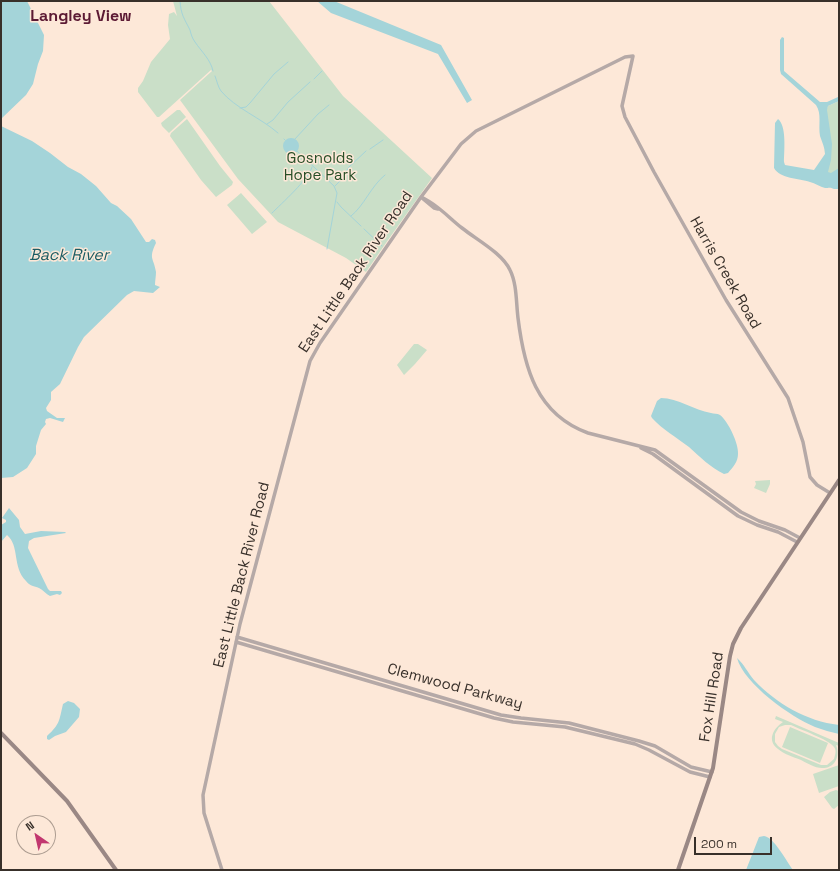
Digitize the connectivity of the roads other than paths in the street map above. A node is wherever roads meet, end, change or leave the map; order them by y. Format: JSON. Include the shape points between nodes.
{"nodes":[{"id":1,"x":633,"y":56,"type":"joint"},
{"id":2,"x":421,"y":197,"type":"junction"},
{"id":3,"x":839,"y":480,"type":"edge"},
{"id":4,"x":830,"y":493,"type":"junction"},
{"id":5,"x":799,"y":540,"type":"junction"},
{"id":6,"x":237,"y":637,"type":"junction"},
{"id":7,"x":236,"y":642,"type":"junction"},
{"id":8,"x":1,"y":733,"type":"edge"},
{"id":9,"x":711,"y":775,"type":"junction"},
{"id":10,"x":116,"y":870,"type":"edge"},
{"id":11,"x":222,"y":870,"type":"edge"},
{"id":12,"x":678,"y":870,"type":"edge"}],
"edges":[{"from":1,"to":2,"type":"street","name":"East Little Back River Road","via":[[625,57],[476,131],[461,144]]},
{"from":1,"to":4,"type":"street","name":"Harris Creek Road","via":[[622,106],[625,116],[726,300],[788,398],[803,442],[810,477]]},
{"from":2,"to":5,"type":"street","via":[[502,259],[510,269],[528,370],[548,407],[578,430],[640,447],[738,516]]},
{"from":2,"to":6,"type":"street","name":"East Little Back River Road","via":[[310,361]]},
{"from":3,"to":4,"type":"main road","name":"Fox Hill Road"},
{"from":4,"to":5,"type":"main road","name":"Fox Hill Road"},
{"from":5,"to":9,"type":"main road","name":"Fox Hill Road","via":[[733,644]]},
{"from":6,"to":7,"type":"street","name":"East Little Back River Road"},
{"from":6,"to":9,"type":"street","name":"Clemwood Parkway","via":[[500,714],[569,723],[642,742],[655,746],[691,767]]},
{"from":7,"to":9,"type":"street","name":"Clemwood Parkway","via":[[494,718],[566,727],[635,744],[690,772]]},
{"from":7,"to":11,"type":"street","name":"East Little Back River Road","via":[[203,803],[208,828]]},
{"from":8,"to":10,"type":"main road","via":[[67,800]]},
{"from":9,"to":12,"type":"main road","name":"Fox Hill Road"}]}
